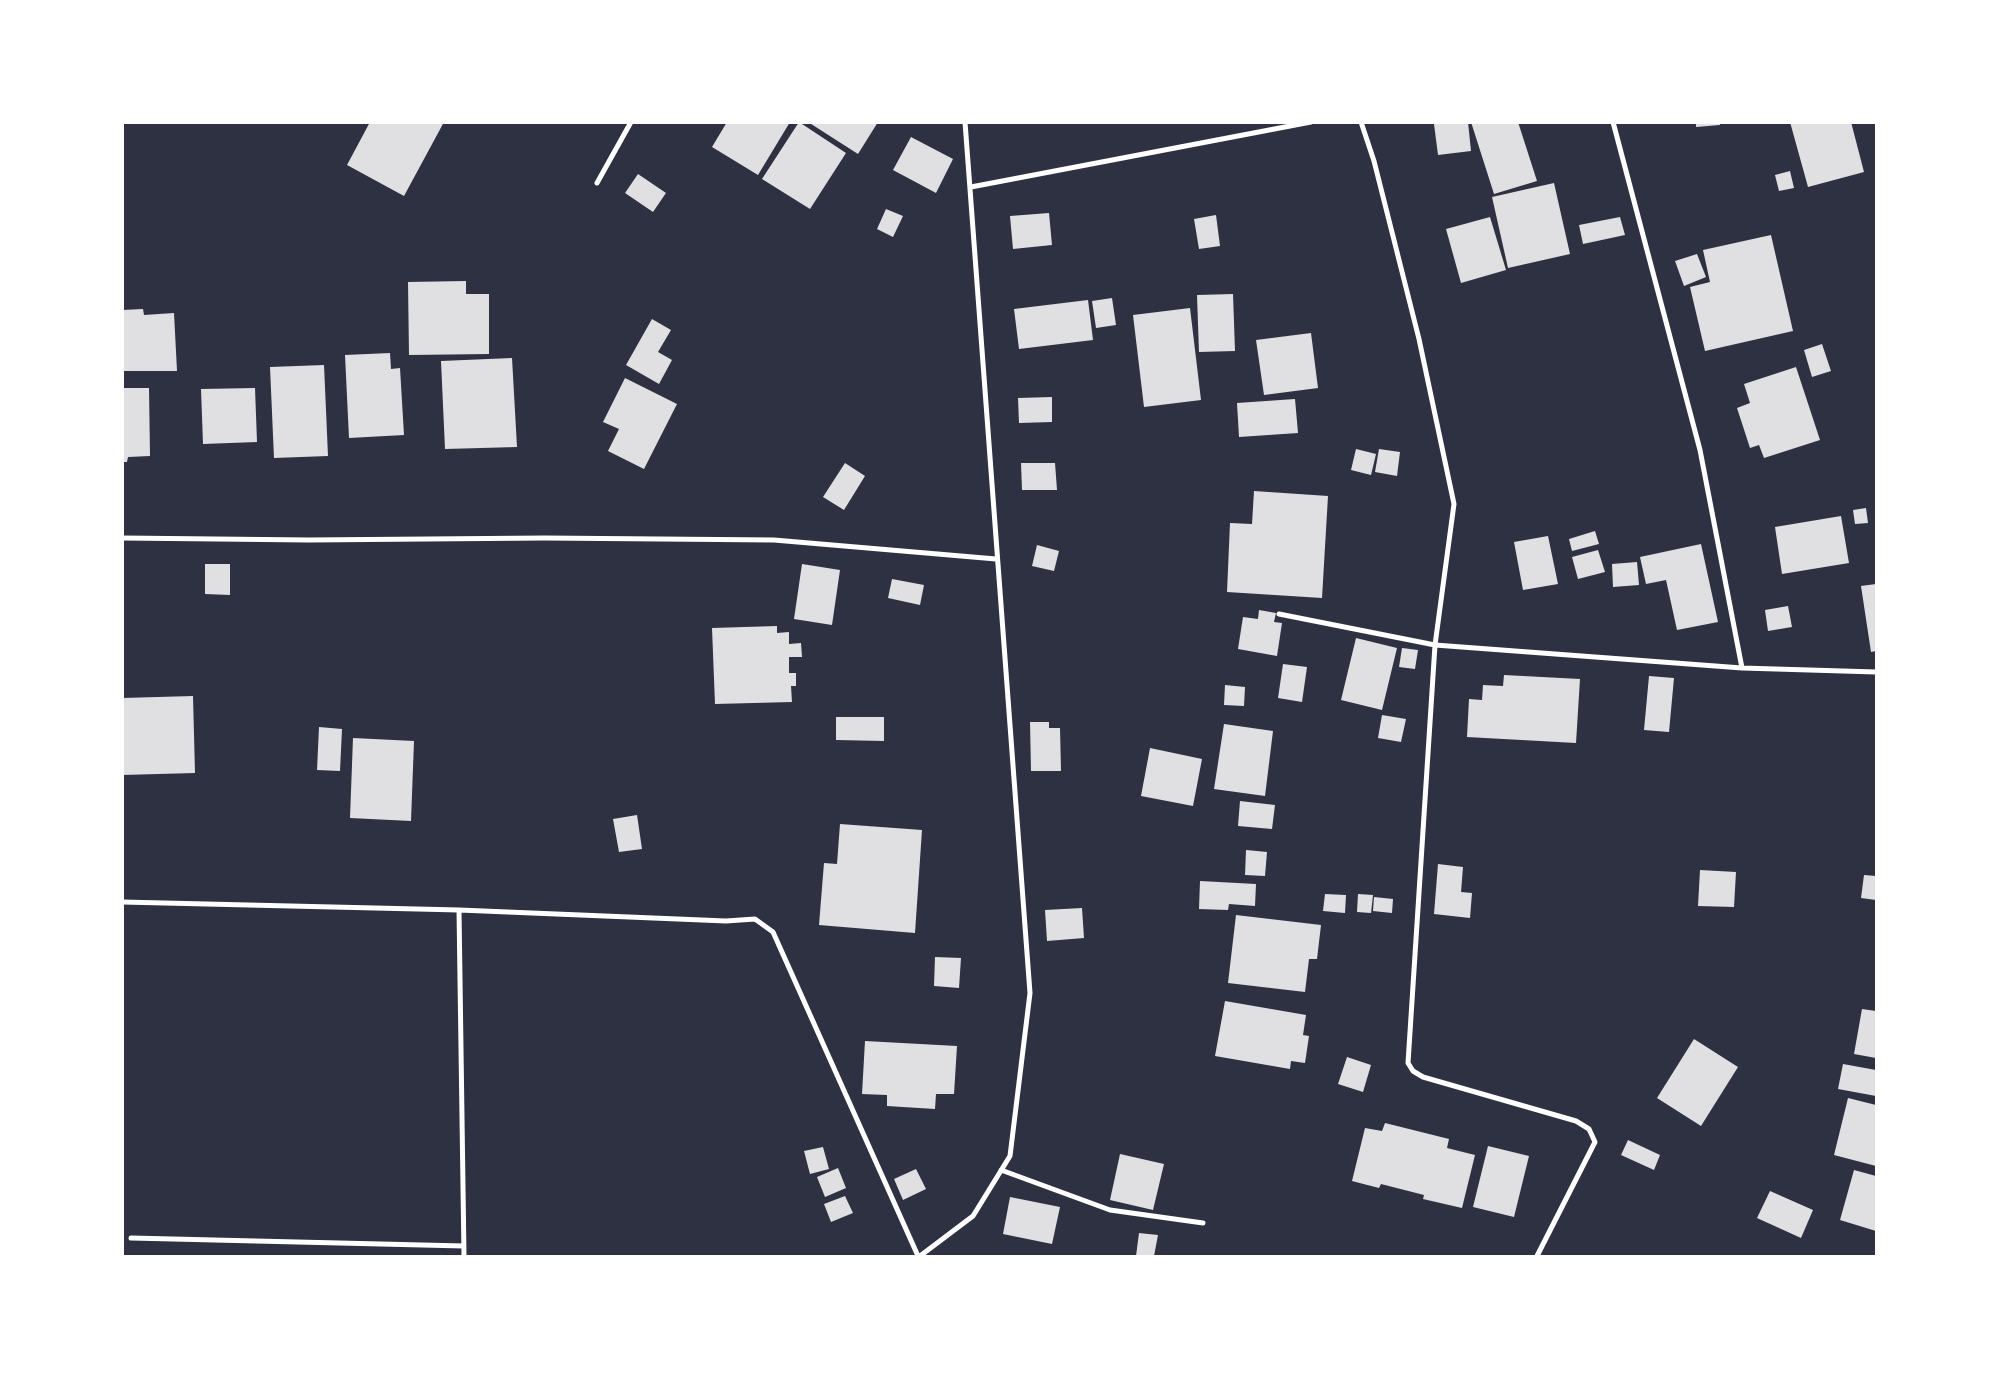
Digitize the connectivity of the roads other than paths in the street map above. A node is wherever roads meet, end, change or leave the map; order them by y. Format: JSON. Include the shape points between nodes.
{"nodes":[{"id":1,"x":631,"y":122,"type":"edge"},
{"id":2,"x":966,"y":122,"type":"edge"},
{"id":3,"x":1311,"y":122,"type":"edge"},
{"id":4,"x":1360,"y":122,"type":"edge"},
{"id":5,"x":1612,"y":122,"type":"edge"},
{"id":6,"x":597,"y":183,"type":"dead end"},
{"id":7,"x":971,"y":187,"type":"junction"},
{"id":8,"x":122,"y":538,"type":"edge"},
{"id":9,"x":996,"y":559,"type":"junction"},
{"id":10,"x":1279,"y":614,"type":"dead end"},
{"id":11,"x":1435,"y":645,"type":"junction"},
{"id":12,"x":1742,"y":668,"type":"junction"},
{"id":13,"x":1876,"y":672,"type":"edge"},
{"id":14,"x":122,"y":902,"type":"edge"},
{"id":15,"x":458,"y":910,"type":"junction"},
{"id":16,"x":1001,"y":1170,"type":"junction"},
{"id":17,"x":1202,"y":1223,"type":"dead end"},
{"id":18,"x":132,"y":1238,"type":"dead end"},
{"id":19,"x":464,"y":1246,"type":"junction"},
{"id":20,"x":464,"y":1256,"type":"edge"},
{"id":21,"x":919,"y":1256,"type":"edge"},
{"id":22,"x":1537,"y":1256,"type":"edge"}],
"edges":[{"from":1,"to":6,"type":"street"},
{"from":2,"to":7,"type":"street"},
{"from":3,"to":7,"type":"street"},
{"from":4,"to":11,"type":"street","via":[[1374,161],[1418,339],[1454,504]]},
{"from":5,"to":12,"type":"street","via":[[1700,450]]},
{"from":7,"to":9,"type":"street"},
{"from":8,"to":9,"type":"street","via":[[774,540]]},
{"from":9,"to":16,"type":"street","via":[[1030,994],[1010,1156]]},
{"from":10,"to":11,"type":"street"},
{"from":11,"to":12,"type":"street"},
{"from":11,"to":22,"type":"street","via":[[1408,1063],[1423,1077],[1576,1121],[1589,1128],[1595,1142]]},
{"from":12,"to":13,"type":"street"},
{"from":14,"to":15,"type":"street"},
{"from":15,"to":19,"type":"street"},
{"from":15,"to":21,"type":"street","via":[[755,919],[773,932]]},
{"from":16,"to":17,"type":"street","via":[[1110,1210]]},
{"from":16,"to":21,"type":"street","via":[[973,1216]]},
{"from":18,"to":19,"type":"street"},
{"from":19,"to":20,"type":"street"}]}
